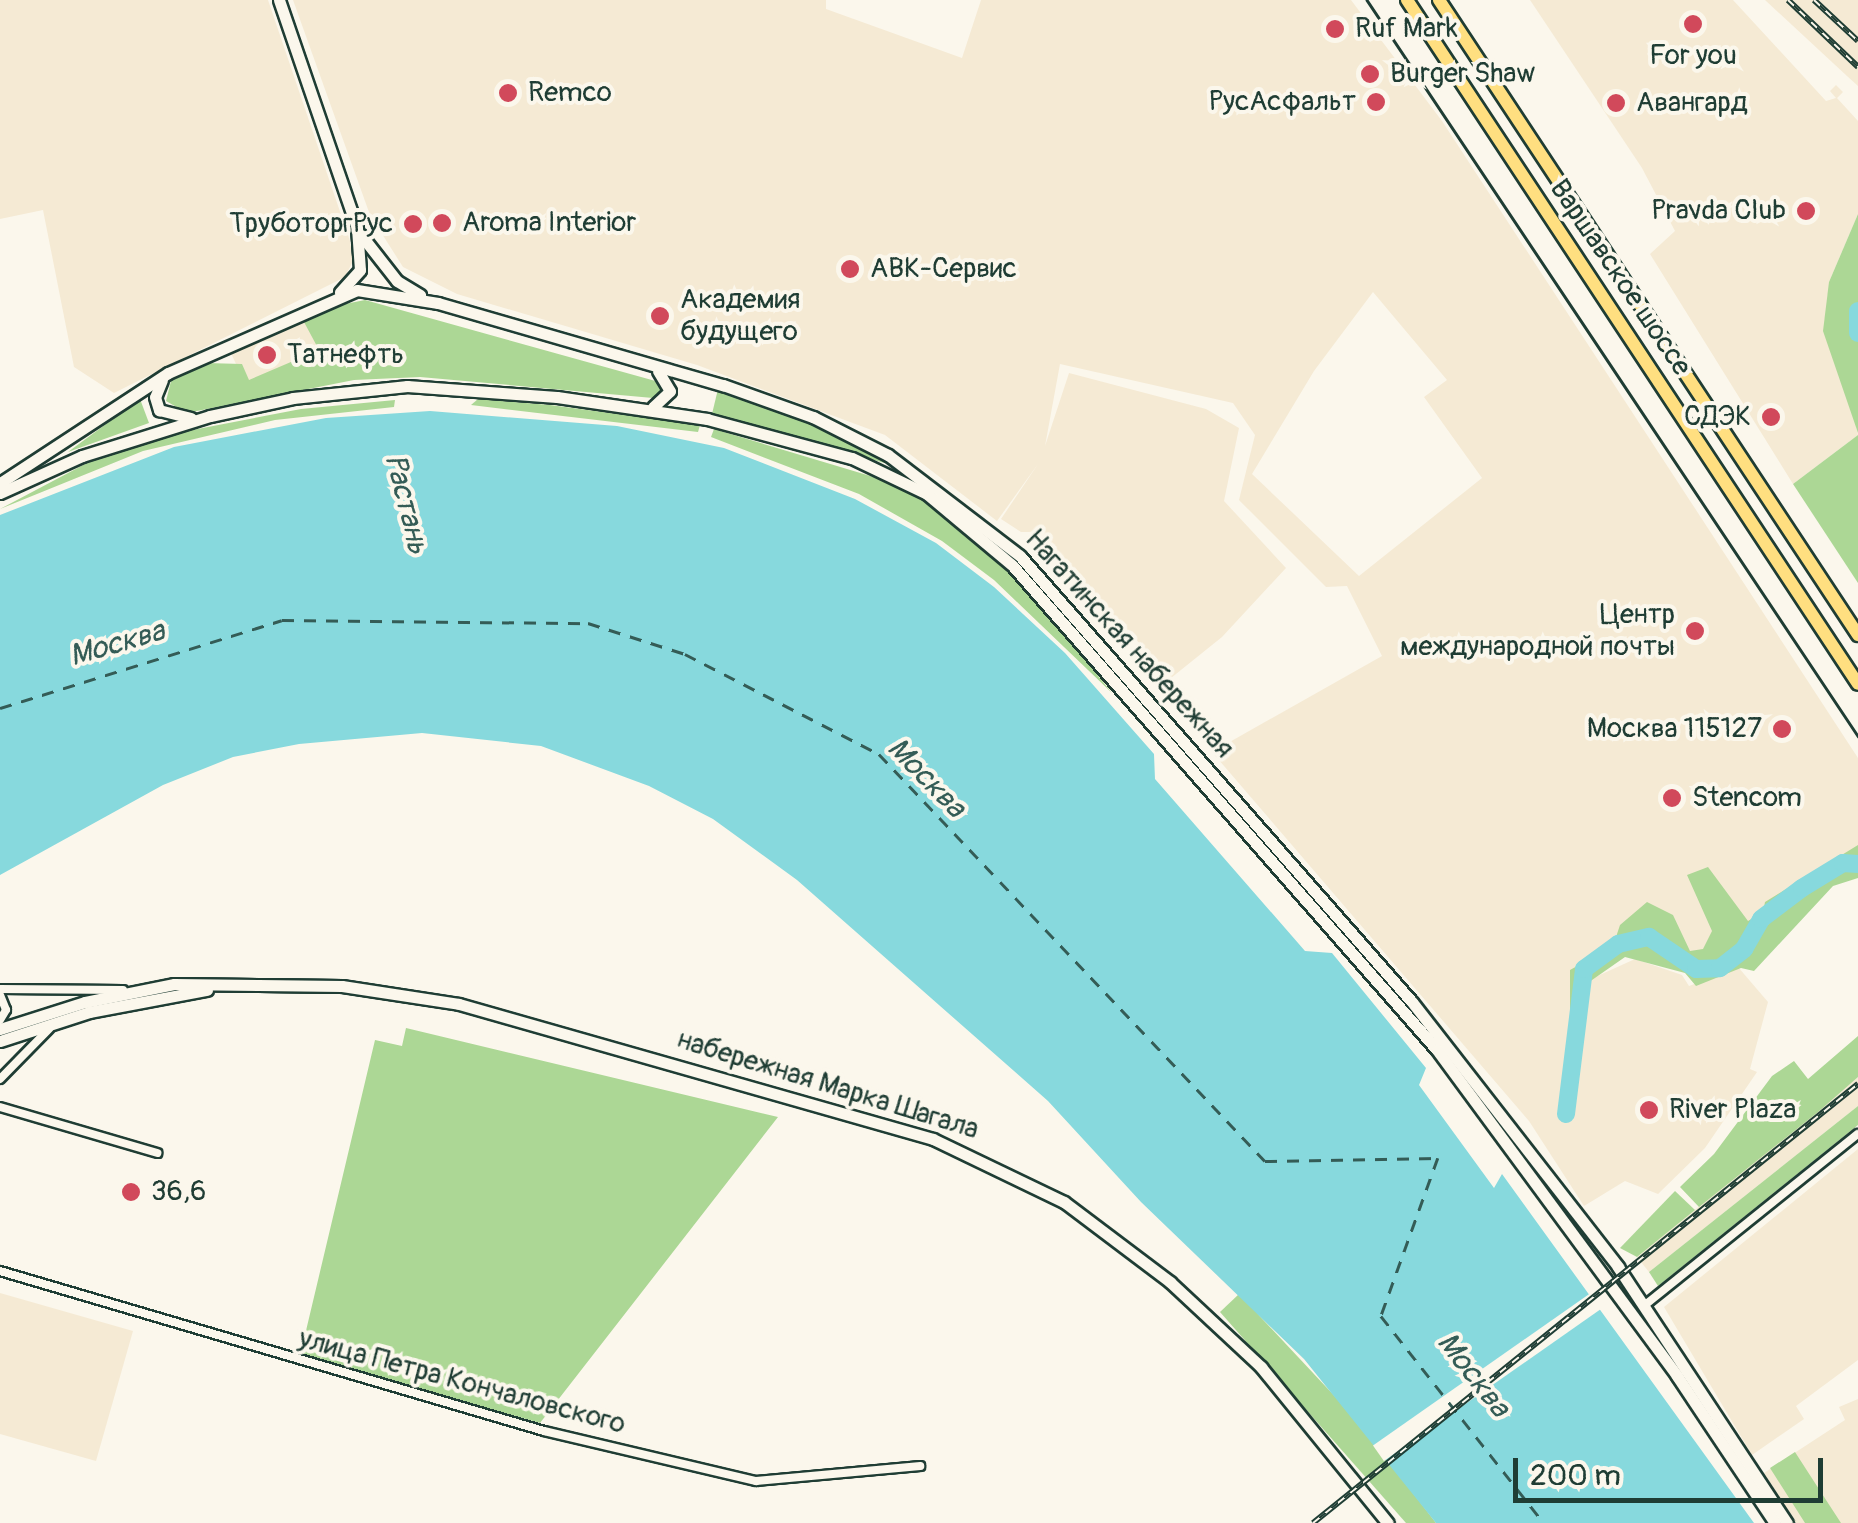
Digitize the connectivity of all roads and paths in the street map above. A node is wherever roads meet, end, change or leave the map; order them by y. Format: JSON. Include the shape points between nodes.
{"nodes":[{"id":1,"x":279,"y":0,"type":"edge"},
{"id":2,"x":1408,"y":0,"type":"edge"},
{"id":3,"x":1439,"y":0,"type":"edge"},
{"id":4,"x":357,"y":228,"type":"junction"},
{"id":5,"x":336,"y":294,"type":"junction"},
{"id":6,"x":438,"y":303,"type":"junction"},
{"id":7,"x":652,"y":368,"type":"junction"},
{"id":8,"x":168,"y":373,"type":"junction"},
{"id":9,"x":649,"y":408,"type":"junction"},
{"id":10,"x":210,"y":416,"type":"junction"},
{"id":11,"x":0,"y":484,"type":"edge"},
{"id":12,"x":0,"y":493,"type":"edge"},
{"id":13,"x":1858,"y":634,"type":"edge"},
{"id":14,"x":1858,"y":684,"type":"edge"},
{"id":15,"x":236,"y":984,"type":"junction"},
{"id":16,"x":133,"y":991,"type":"junction"},
{"id":17,"x":0,"y":992,"type":"edge"},
{"id":18,"x":64,"y":1019,"type":"junction"},
{"id":19,"x":0,"y":1020,"type":"edge"},
{"id":20,"x":0,"y":1029,"type":"edge"},
{"id":21,"x":0,"y":1041,"type":"edge"},
{"id":22,"x":0,"y":1079,"type":"edge"},
{"id":23,"x":0,"y":1108,"type":"edge"},
{"id":24,"x":1858,"y":1134,"type":"edge"},
{"id":25,"x":157,"y":1153,"type":"dead end"},
{"id":26,"x":0,"y":1272,"type":"edge"},
{"id":27,"x":1646,"y":1305,"type":"junction"},
{"id":28,"x":920,"y":1466,"type":"dead end"},
{"id":29,"x":1388,"y":1523,"type":"edge"},
{"id":30,"x":1775,"y":1523,"type":"edge"},
{"id":31,"x":1787,"y":1523,"type":"edge"}],
"edges":[{"from":1,"to":4,"type":"main road"},
{"from":2,"to":14,"type":"main road","name":"Варшавское шоссе"},
{"from":3,"to":13,"type":"main road","name":"Варшавское шоссе"},
{"from":4,"to":5,"type":"main road","via":[[360,270]]},
{"from":4,"to":6,"type":"main road","via":[[397,280]]},
{"from":5,"to":6,"type":"main road","name":"Нагатинская набережная","via":[[377,290]]},
{"from":5,"to":8,"type":"main road","name":"Нагатинская набережная"},
{"from":6,"to":7,"type":"main road","name":"Нагатинская набережная"},
{"from":7,"to":9,"type":"main road","via":[[667,377],[670,391],[664,403]]},
{"from":7,"to":27,"type":"main road","name":"Нагатинская набережная","via":[[774,402],[861,440],[912,470],[1020,556],[1427,1020]]},
{"from":8,"to":10,"type":"main road","via":[[156,390],[159,410],[173,417]]},
{"from":8,"to":11,"type":"main road","name":"Нагатинская набережная"},
{"from":9,"to":10,"type":"main road","name":"Нагатинская набережная","via":[[407,386]]},
{"from":9,"to":30,"type":"main road","name":"Нагатинская набережная","via":[[852,458],[926,494],[978,532],[1422,1032]]},
{"from":10,"to":12,"type":"main road","name":"Нагатинская набережная","via":[[82,456]]},
{"from":15,"to":16,"type":"main road","name":"набережная Марка Шагала"},
{"from":15,"to":18,"type":"main road","name":"набережная Марка Шагала"},
{"from":15,"to":29,"type":"main road","name":"набережная Марка Шагала","via":[[342,986],[459,1004],[897,1127],[998,1166],[1106,1230],[1198,1308],[1307,1419]]},
{"from":16,"to":17,"type":"street"},
{"from":16,"to":20,"type":"main road","name":"набережная Марка Шагала"},
{"from":17,"to":19,"type":"street","via":[[6,1010]]},
{"from":18,"to":21,"type":"main road","name":"набережная Марка Шагала"},
{"from":18,"to":22,"type":"street","via":[[24,1048]]},
{"from":23,"to":25,"type":"street"},
{"from":24,"to":27,"type":"street"},
{"from":26,"to":28,"type":"street","name":"улица Петра Кончаловского","via":[[544,1431],[756,1481]]},
{"from":27,"to":31,"type":"main road","name":"Нагатинская набережная"}]}
